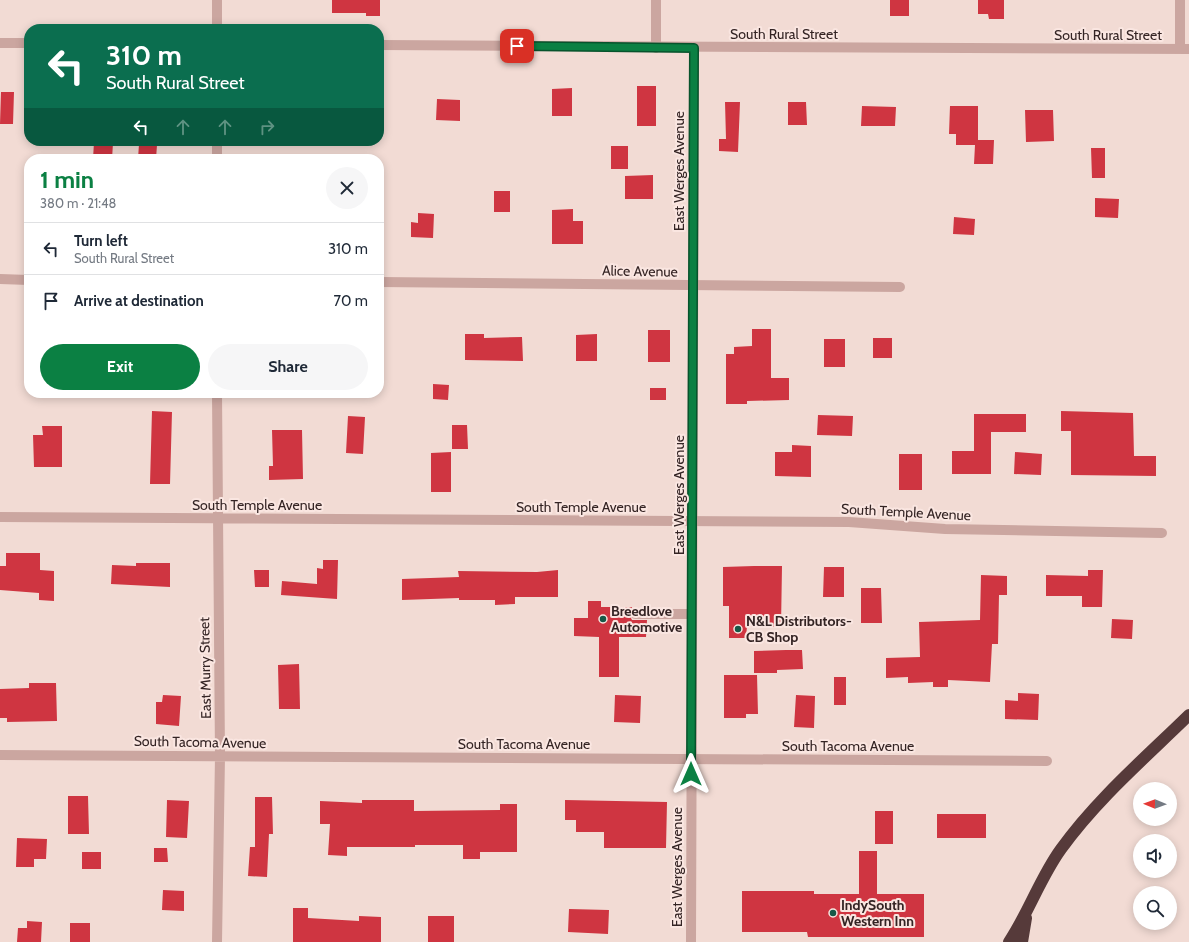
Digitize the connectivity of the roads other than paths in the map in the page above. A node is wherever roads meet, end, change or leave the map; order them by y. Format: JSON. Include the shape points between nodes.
{"nodes":[{"id":1,"x":217,"y":0,"type":"edge"},
{"id":2,"x":656,"y":0,"type":"edge"},
{"id":3,"x":1180,"y":0,"type":"edge"},
{"id":4,"x":217,"y":24,"type":"edge"},
{"id":5,"x":0,"y":43,"type":"edge"},
{"id":6,"x":24,"y":43,"type":"edge"},
{"id":7,"x":384,"y":45,"type":"edge"},
{"id":8,"x":656,"y":48,"type":"junction"},
{"id":9,"x":694,"y":48,"type":"junction"},
{"id":10,"x":1185,"y":49,"type":"edge"},
{"id":11,"x":0,"y":279,"type":"edge"},
{"id":12,"x":24,"y":280,"type":"edge"},
{"id":13,"x":384,"y":282,"type":"edge"},
{"id":14,"x":693,"y":285,"type":"junction"},
{"id":15,"x":900,"y":287,"type":"dead end"},
{"id":16,"x":217,"y":398,"type":"edge"},
{"id":17,"x":0,"y":517,"type":"edge"},
{"id":18,"x":217,"y":519,"type":"junction"},
{"id":19,"x":693,"y":521,"type":"junction"},
{"id":20,"x":1162,"y":533,"type":"dead end"},
{"id":21,"x":635,"y":614,"type":"dead end"},
{"id":22,"x":692,"y":614,"type":"junction"},
{"id":23,"x":1189,"y":715,"type":"edge"},
{"id":24,"x":0,"y":755,"type":"edge"},
{"id":25,"x":220,"y":756,"type":"junction"},
{"id":26,"x":691,"y":759,"type":"junction"},
{"id":27,"x":1047,"y":761,"type":"dead end"},
{"id":28,"x":1028,"y":907,"type":"junction"},
{"id":29,"x":218,"y":942,"type":"edge"},
{"id":30,"x":691,"y":942,"type":"edge"},
{"id":31,"x":1009,"y":942,"type":"edge"},
{"id":32,"x":1022,"y":942,"type":"edge"}],
"edges":[{"from":1,"to":4,"type":"street"},
{"from":2,"to":8,"type":"street"},
{"from":3,"to":10,"type":"street"},
{"from":5,"to":6,"type":"street"},
{"from":7,"to":8,"type":"street","name":"South Rural Street"},
{"from":8,"to":9,"type":"street","name":"South Rural Street"},
{"from":9,"to":10,"type":"street","name":"South Rural Street"},
{"from":9,"to":14,"type":"street","name":"East Werges Avenue"},
{"from":11,"to":12,"type":"street"},
{"from":13,"to":14,"type":"street","name":"Alice Avenue"},
{"from":14,"to":15,"type":"street","name":"Alice Avenue"},
{"from":14,"to":19,"type":"street","name":"East Werges Avenue"},
{"from":16,"to":18,"type":"street","name":"East Murry Street"},
{"from":17,"to":18,"type":"street","name":"South Temple Avenue"},
{"from":18,"to":19,"type":"street","name":"South Temple Avenue"},
{"from":18,"to":25,"type":"street","name":"East Murry Street"},
{"from":19,"to":20,"type":"street","name":"South Temple Avenue","via":[[849,522],[944,530]]},
{"from":19,"to":22,"type":"street","name":"East Werges Avenue"},
{"from":21,"to":22,"type":"street"},
{"from":22,"to":26,"type":"street","name":"East Werges Avenue"},
{"from":23,"to":28,"type":"highway","via":[[1081,822],[1055,857]]},
{"from":24,"to":25,"type":"street","name":"South Tacoma Avenue"},
{"from":25,"to":26,"type":"street","name":"South Tacoma Avenue"},
{"from":25,"to":29,"type":"street","name":"East Murry Street"},
{"from":26,"to":27,"type":"street","name":"South Tacoma Avenue"},
{"from":26,"to":30,"type":"street","name":"East Werges Avenue"},
{"from":28,"to":31,"type":"highway"},
{"from":28,"to":32,"type":"highway"}]}
